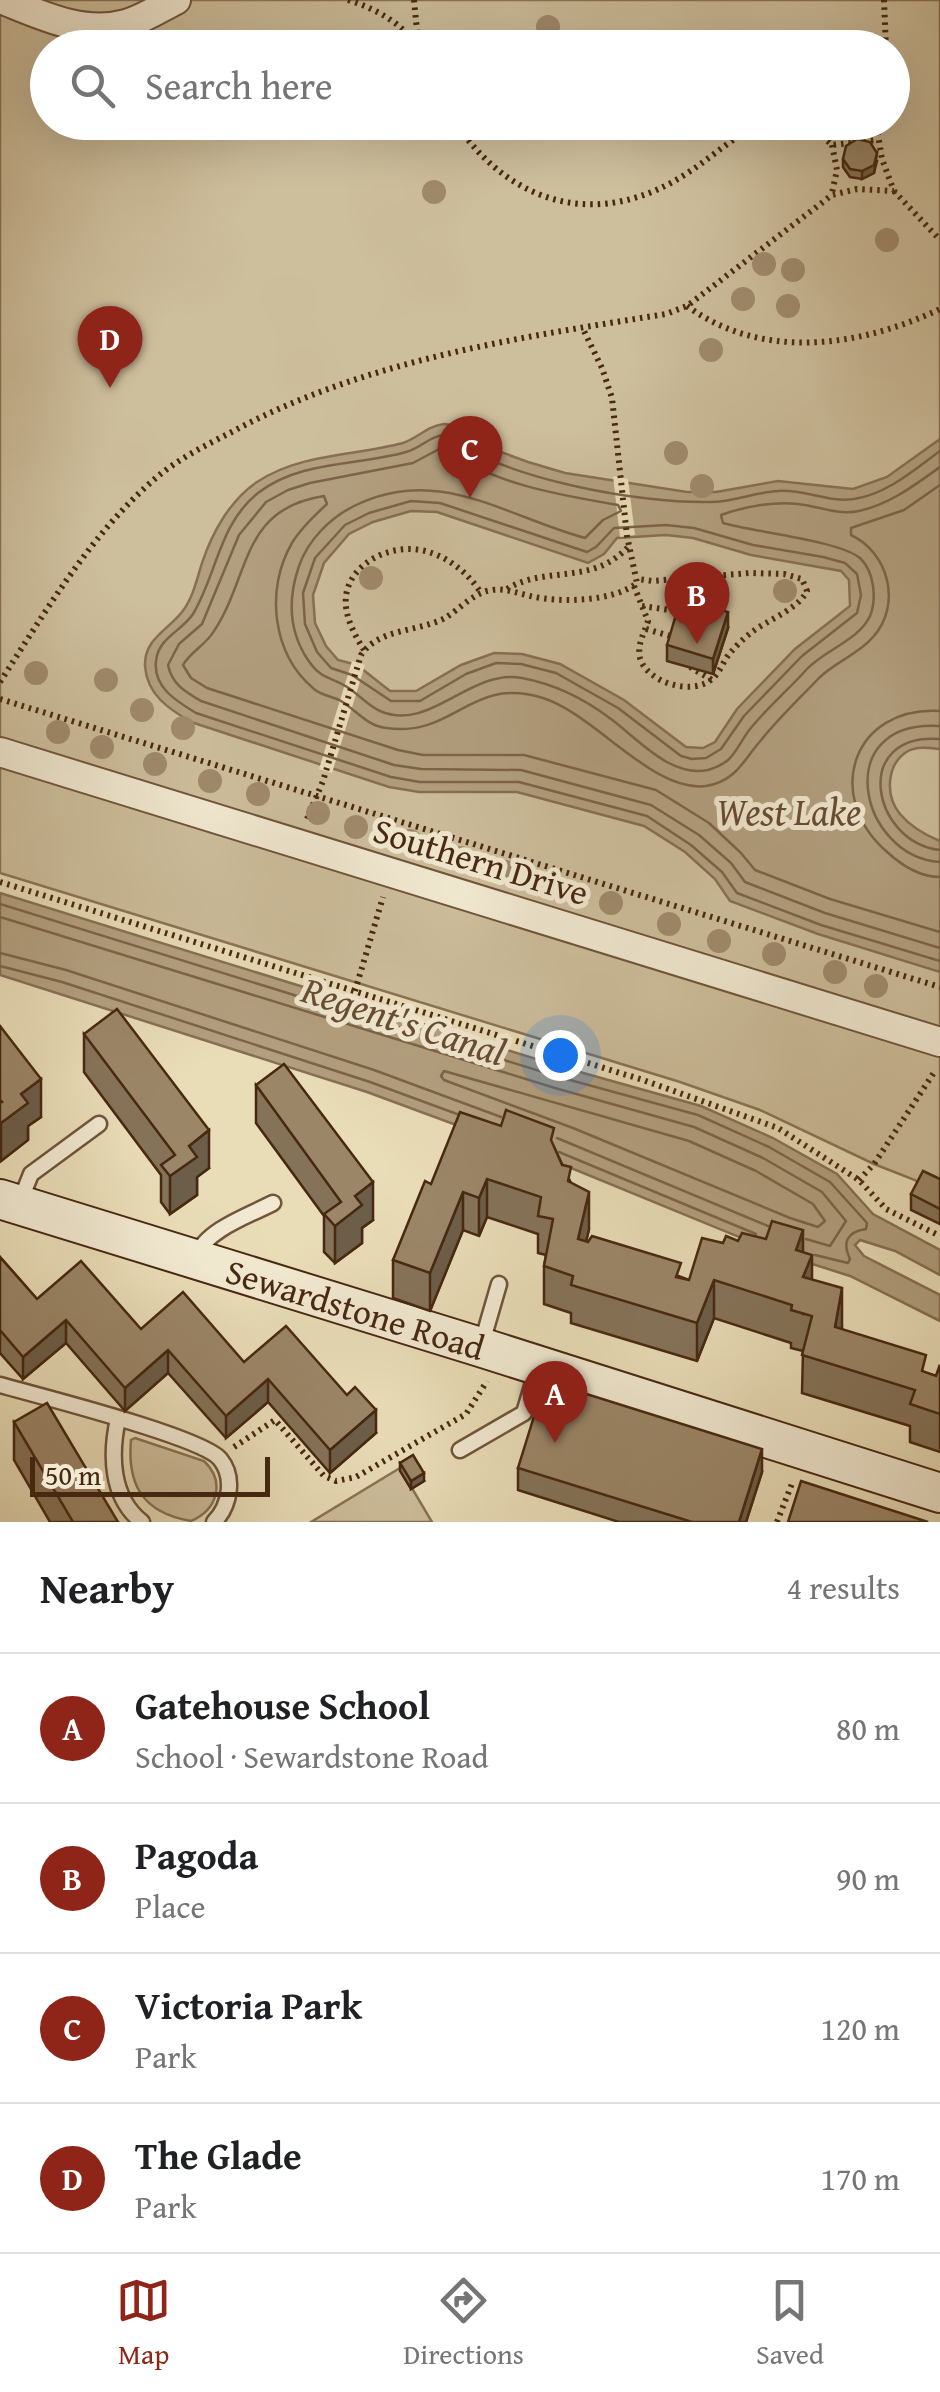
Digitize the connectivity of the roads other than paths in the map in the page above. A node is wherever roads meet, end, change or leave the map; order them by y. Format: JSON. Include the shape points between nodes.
{"nodes":[{"id":1,"x":2,"y":0,"type":"edge"},
{"id":2,"x":176,"y":0,"type":"edge"},
{"id":3,"x":0,"y":752,"type":"edge"},
{"id":4,"x":940,"y":1042,"type":"edge"},
{"id":5,"x":99,"y":1124,"type":"dead end"},
{"id":6,"x":9,"y":1202,"type":"edge"},
{"id":7,"x":273,"y":1203,"type":"dead end"},
{"id":8,"x":195,"y":1260,"type":"junction"},
{"id":9,"x":499,"y":1284,"type":"dead end"},
{"id":10,"x":489,"y":1349,"type":"junction"},
{"id":11,"x":538,"y":1365,"type":"junction"},
{"id":12,"x":0,"y":1385,"type":"edge"},
{"id":13,"x":118,"y":1419,"type":"junction"},
{"id":14,"x":460,"y":1450,"type":"dead end"},
{"id":15,"x":940,"y":1493,"type":"edge"},
{"id":16,"x":142,"y":1522,"type":"edge"},
{"id":17,"x":214,"y":1522,"type":"edge"}],
"edges":[{"from":1,"to":2,"type":"street","via":[[92,28],[128,24]]},
{"from":3,"to":4,"type":"street","name":"Southern Drive"},
{"from":5,"to":6,"type":"lane","via":[[31,1174]]},
{"from":6,"to":8,"type":"main road","name":"Sewardstone Road"},
{"from":7,"to":8,"type":"lane","via":[[216,1234],[199,1247]]},
{"from":8,"to":10,"type":"main road","name":"Sewardstone Road"},
{"from":9,"to":10,"type":"lane"},
{"from":10,"to":11,"type":"main road","name":"Sewardstone Road"},
{"from":11,"to":14,"type":"lane","via":[[524,1413]]},
{"from":11,"to":15,"type":"main road","name":"Sewardstone Road"},
{"from":12,"to":13,"type":"lane"},
{"from":13,"to":16,"type":"lane","via":[[116,1480]]},
{"from":13,"to":17,"type":"lane","via":[[219,1457],[229,1490]]}]}
